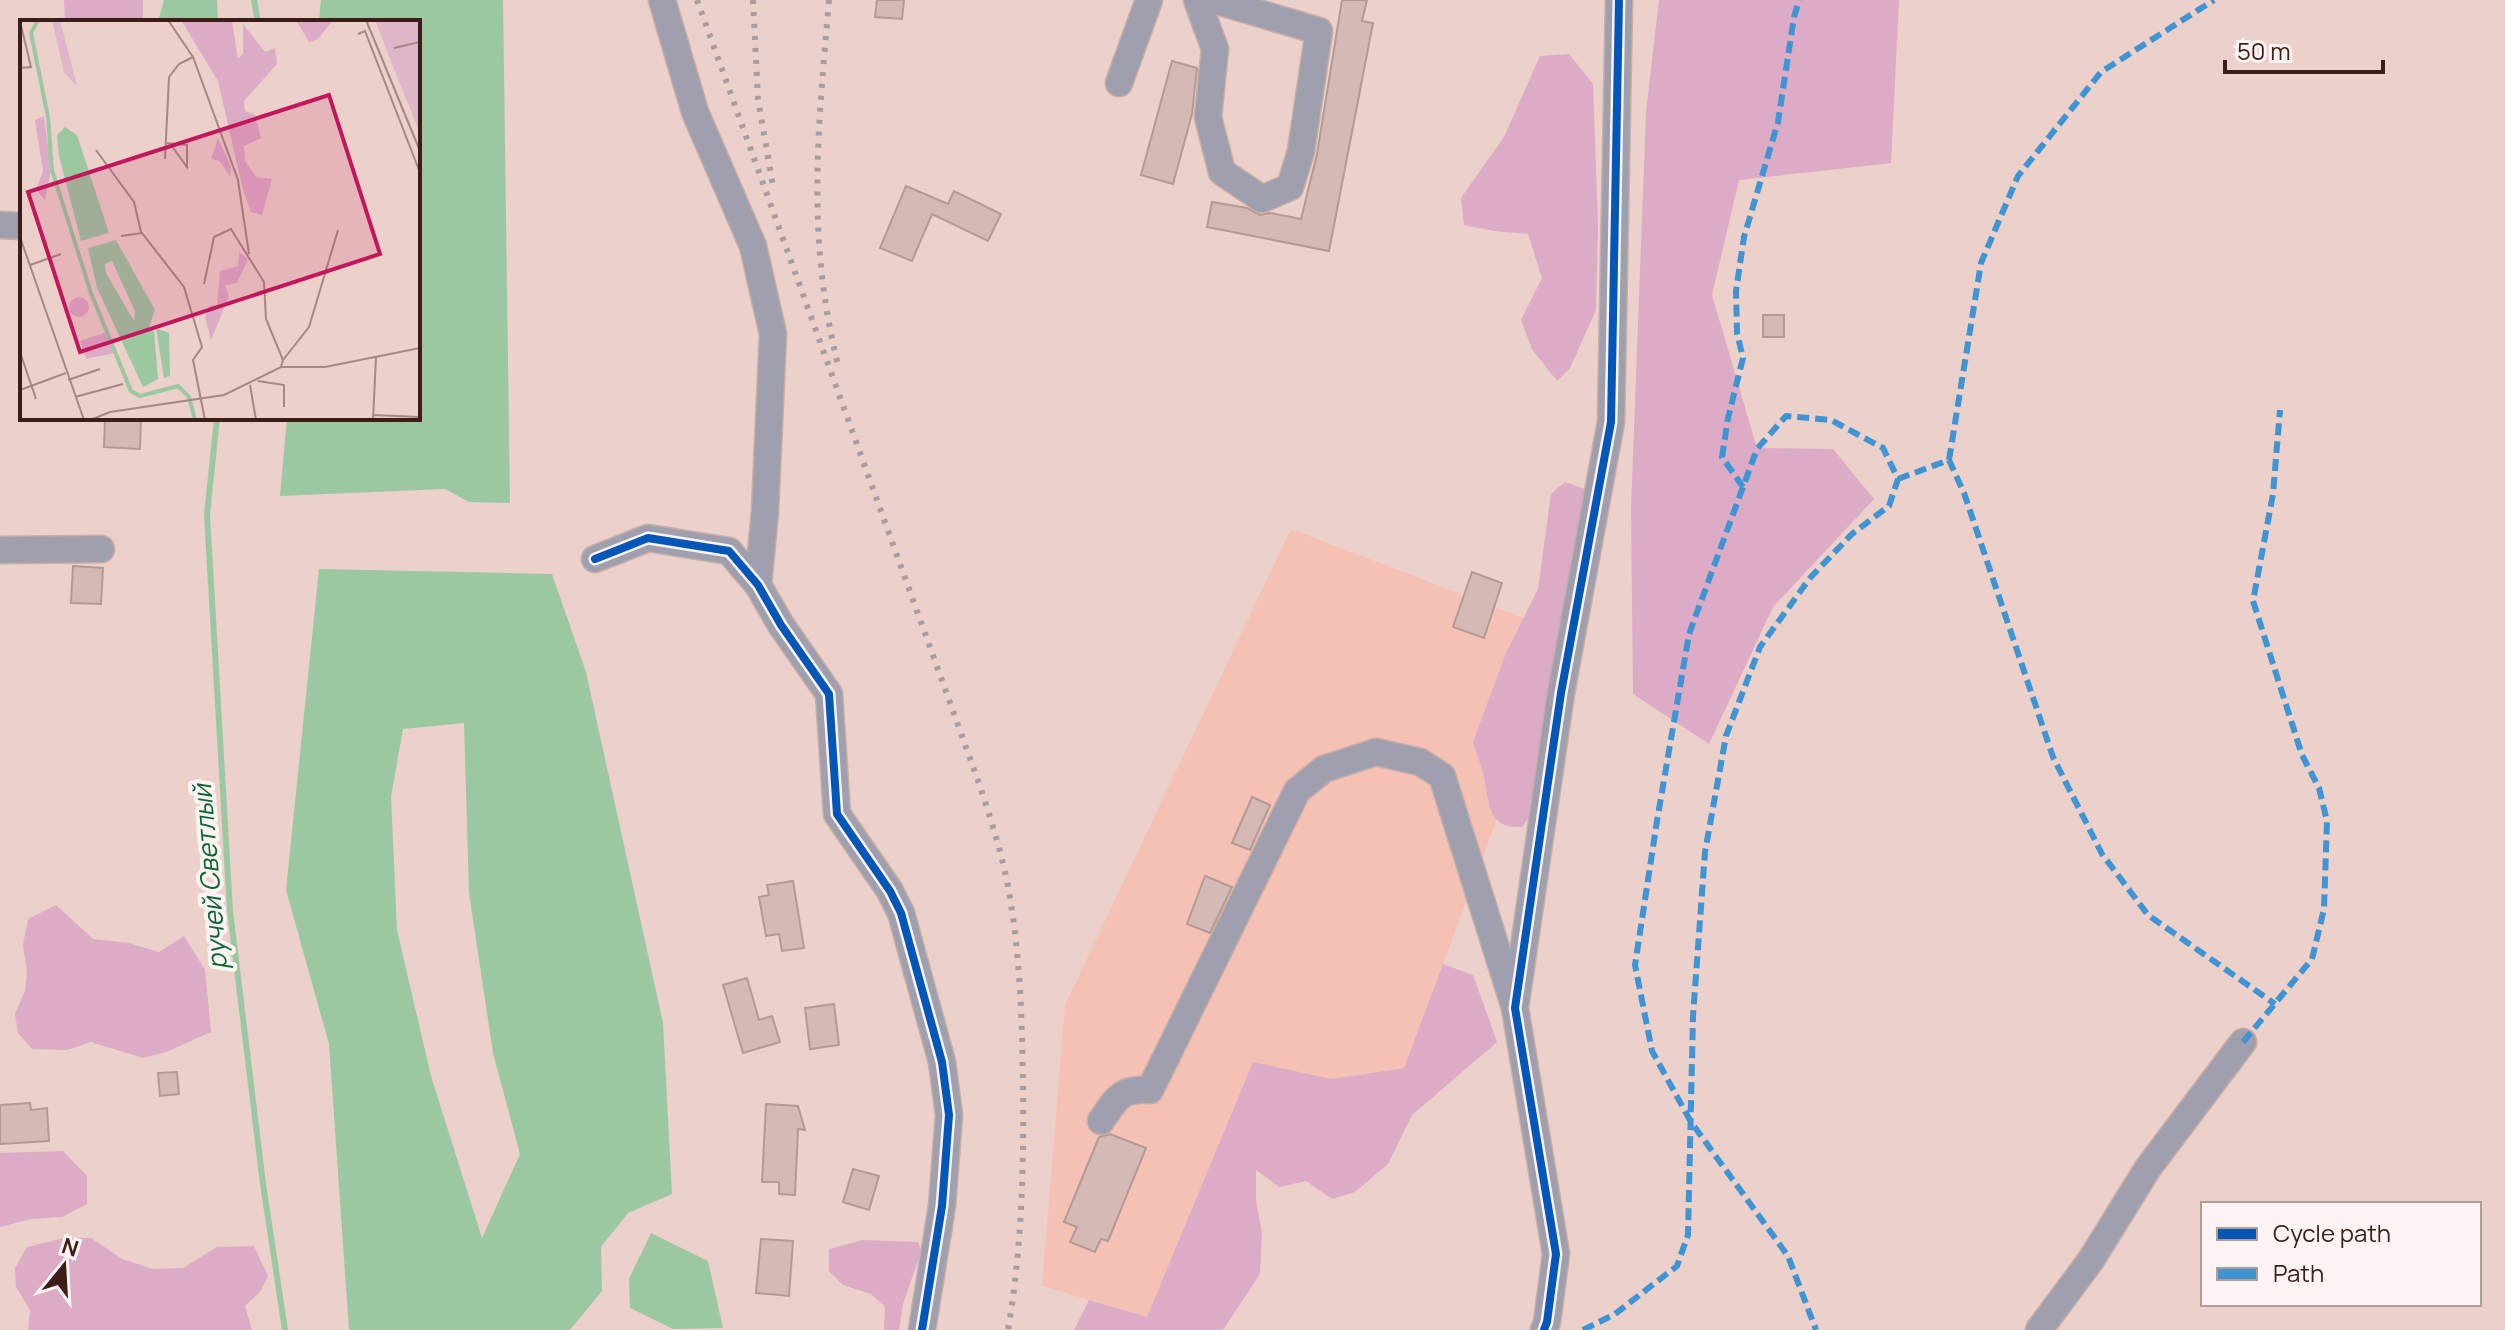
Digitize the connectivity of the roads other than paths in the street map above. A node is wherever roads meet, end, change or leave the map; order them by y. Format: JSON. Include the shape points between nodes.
{"nodes":[{"id":1,"x":662,"y":0,"type":"edge"},
{"id":2,"x":1149,"y":0,"type":"edge"},
{"id":3,"x":1197,"y":0,"type":"edge"},
{"id":4,"x":1214,"y":0,"type":"edge"},
{"id":5,"x":1619,"y":0,"type":"edge"},
{"id":6,"x":1119,"y":83,"type":"dead end"},
{"id":7,"x":0,"y":225,"type":"edge"},
{"id":8,"x":20,"y":226,"type":"edge"},
{"id":9,"x":101,"y":549,"type":"dead end"},
{"id":10,"x":0,"y":550,"type":"edge"},
{"id":11,"x":595,"y":559,"type":"dead end"},
{"id":12,"x":758,"y":585,"type":"junction"},
{"id":13,"x":1515,"y":1008,"type":"junction"},
{"id":14,"x":2243,"y":1042,"type":"dead end"},
{"id":15,"x":1101,"y":1121,"type":"dead end"},
{"id":16,"x":922,"y":1330,"type":"edge"},
{"id":17,"x":1544,"y":1330,"type":"edge"},
{"id":18,"x":2039,"y":1330,"type":"edge"}],
"edges":[{"from":1,"to":12,"type":"street","via":[[695,112],[753,246],[773,334]]},
{"from":2,"to":6,"type":"street"},
{"from":3,"to":4,"type":"street","via":[[1215,49],[1208,117],[1222,172],[1262,199],[1290,187],[1301,151],[1319,31]]},
{"from":5,"to":13,"type":"street","via":[[1611,422],[1561,693]]},
{"from":7,"to":8,"type":"street"},
{"from":9,"to":10,"type":"street"},
{"from":11,"to":12,"type":"street","via":[[648,538],[702,546],[729,551]]},
{"from":12,"to":16,"type":"street","via":[[829,694],[837,814],[901,913],[942,1062],[947,1148]]},
{"from":13,"to":15,"type":"street","via":[[1442,776],[1420,762],[1376,752],[1324,769],[1297,791],[1150,1090],[1118,1095]]},
{"from":13,"to":17,"type":"street","via":[[1556,1254]]},
{"from":14,"to":18,"type":"street","via":[[2148,1168],[2091,1260]]}]}
